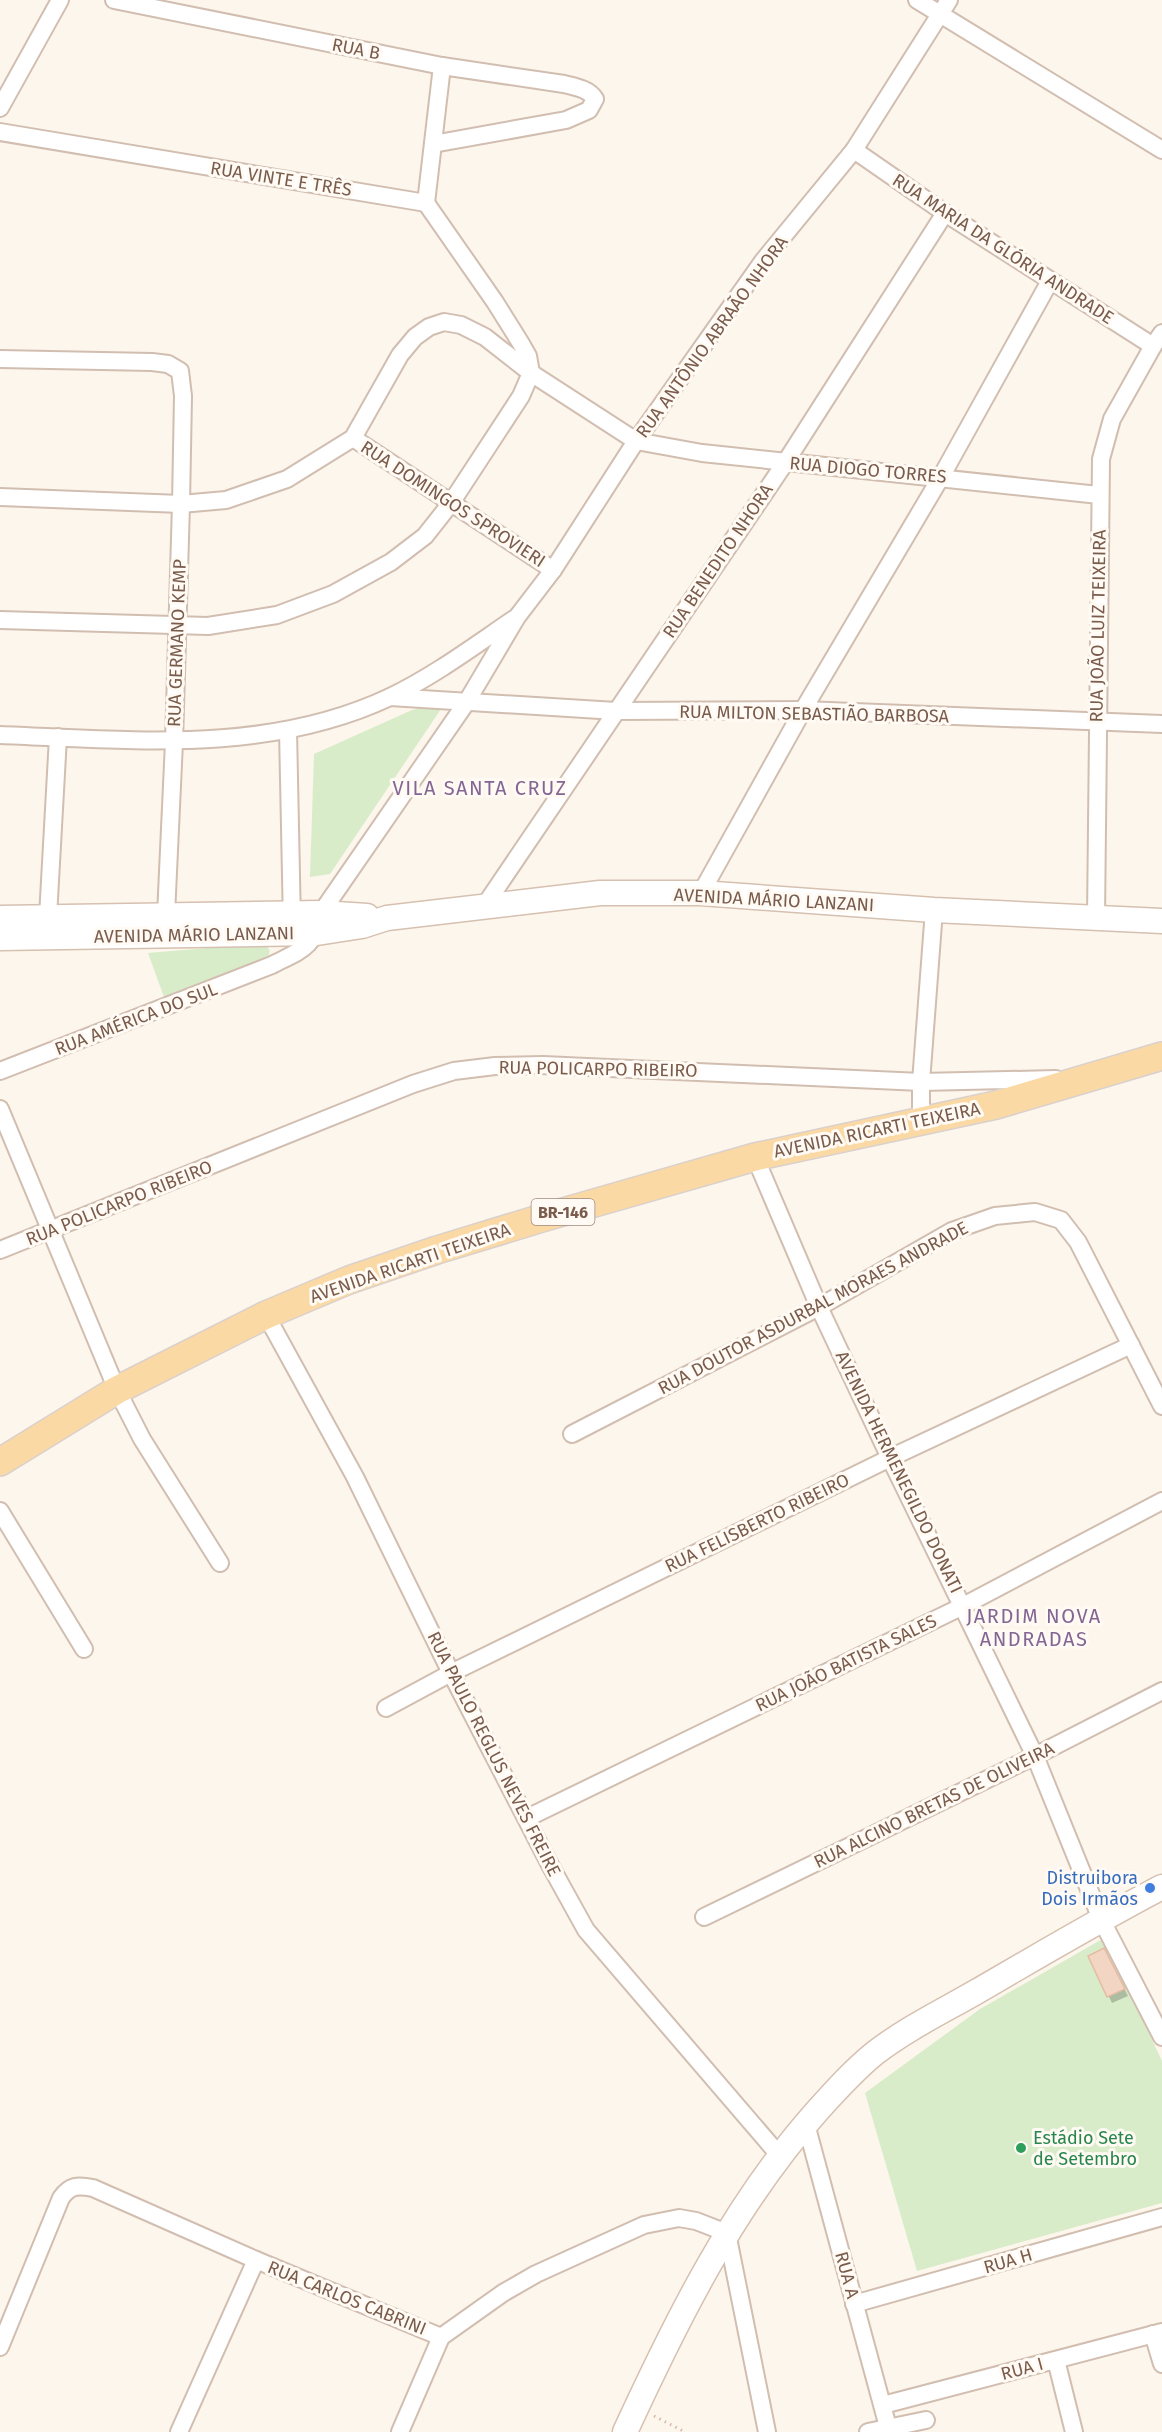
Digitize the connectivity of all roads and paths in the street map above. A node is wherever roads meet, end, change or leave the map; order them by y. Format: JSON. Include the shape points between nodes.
{"nodes":[{"id":1,"x":60,"y":0,"type":"edge"},
{"id":2,"x":114,"y":0,"type":"edge"},
{"id":3,"x":917,"y":0,"type":"edge"},
{"id":4,"x":945,"y":7,"type":"edge"},
{"id":5,"x":442,"y":66,"type":"junction"},
{"id":6,"x":0,"y":108,"type":"edge"},
{"id":7,"x":0,"y":132,"type":"edge"},
{"id":8,"x":433,"y":144,"type":"junction"},
{"id":9,"x":854,"y":150,"type":"junction"},
{"id":10,"x":1162,"y":150,"type":"edge"},
{"id":11,"x":426,"y":203,"type":"junction"},
{"id":12,"x":945,"y":213,"type":"junction"},
{"id":13,"x":1050,"y":281,"type":"junction"},
{"id":14,"x":1157,"y":339,"type":"edge"},
{"id":15,"x":0,"y":359,"type":"edge"},
{"id":16,"x":531,"y":373,"type":"junction"},
{"id":17,"x":353,"y":438,"type":"junction"},
{"id":18,"x":636,"y":441,"type":"junction"},
{"id":19,"x":785,"y":463,"type":"junction"},
{"id":20,"x":941,"y":477,"type":"junction"},
{"id":21,"x":1100,"y":495,"type":"junction"},
{"id":22,"x":0,"y":497,"type":"edge"},
{"id":23,"x":451,"y":503,"type":"junction"},
{"id":24,"x":181,"y":504,"type":"junction"},
{"id":25,"x":553,"y":570,"type":"junction"},
{"id":26,"x":517,"y":617,"type":"junction"},
{"id":27,"x":0,"y":620,"type":"edge"},
{"id":28,"x":177,"y":626,"type":"junction"},
{"id":29,"x":390,"y":697,"type":"junction"},
{"id":30,"x":466,"y":703,"type":"junction"},
{"id":31,"x":802,"y":710,"type":"junction"},
{"id":32,"x":616,"y":711,"type":"junction"},
{"id":33,"x":1097,"y":721,"type":"junction"},
{"id":34,"x":1162,"y":724,"type":"edge"},
{"id":35,"x":288,"y":730,"type":"junction"},
{"id":36,"x":0,"y":735,"type":"edge"},
{"id":37,"x":58,"y":737,"type":"junction"},
{"id":38,"x":174,"y":742,"type":"junction"},
{"id":39,"x":701,"y":893,"type":"junction"},
{"id":40,"x":485,"y":905,"type":"junction"},
{"id":41,"x":934,"y":910,"type":"junction"},
{"id":42,"x":166,"y":915,"type":"junction"},
{"id":43,"x":48,"y":917,"type":"junction"},
{"id":44,"x":0,"y":918,"type":"edge"},
{"id":45,"x":1096,"y":918,"type":"junction"},
{"id":46,"x":1162,"y":921,"type":"edge"},
{"id":47,"x":292,"y":923,"type":"junction"},
{"id":48,"x":319,"y":923,"type":"junction"},
{"id":49,"x":0,"y":938,"type":"edge"},
{"id":50,"x":272,"y":965,"type":"junction"},
{"id":51,"x":1162,"y":1056,"type":"edge"},
{"id":52,"x":0,"y":1071,"type":"edge"},
{"id":53,"x":1086,"y":1079,"type":"junction"},
{"id":54,"x":921,"y":1082,"type":"junction"},
{"id":55,"x":0,"y":1109,"type":"edge"},
{"id":56,"x":921,"y":1121,"type":"junction"},
{"id":57,"x":755,"y":1157,"type":"junction"},
{"id":58,"x":50,"y":1230,"type":"junction"},
{"id":59,"x":0,"y":1250,"type":"edge"},
{"id":60,"x":819,"y":1306,"type":"junction"},
{"id":61,"x":266,"y":1315,"type":"junction"},
{"id":62,"x":1131,"y":1345,"type":"junction"},
{"id":63,"x":117,"y":1390,"type":"junction"},
{"id":64,"x":1162,"y":1406,"type":"edge"},
{"id":65,"x":572,"y":1434,"type":"dead end"},
{"id":66,"x":890,"y":1458,"type":"junction"},
{"id":67,"x":0,"y":1462,"type":"edge"},
{"id":68,"x":1162,"y":1501,"type":"edge"},
{"id":69,"x":0,"y":1511,"type":"edge"},
{"id":70,"x":220,"y":1563,"type":"dead end"},
{"id":71,"x":963,"y":1606,"type":"junction"},
{"id":72,"x":84,"y":1649,"type":"dead end"},
{"id":73,"x":451,"y":1672,"type":"junction"},
{"id":74,"x":1162,"y":1691,"type":"edge"},
{"id":75,"x":386,"y":1708,"type":"dead end"},
{"id":76,"x":1035,"y":1756,"type":"junction"},
{"id":77,"x":527,"y":1818,"type":"junction"},
{"id":78,"x":1162,"y":1887,"type":"edge"},
{"id":79,"x":704,"y":1917,"type":"dead end"},
{"id":80,"x":1101,"y":1919,"type":"junction"},
{"id":81,"x":1162,"y":2037,"type":"edge"},
{"id":82,"x":806,"y":2124,"type":"junction"},
{"id":83,"x":779,"y":2155,"type":"junction"},
{"id":84,"x":1162,"y":2217,"type":"edge"},
{"id":85,"x":727,"y":2233,"type":"junction"},
{"id":86,"x":256,"y":2260,"type":"junction"},
{"id":87,"x":854,"y":2304,"type":"junction"},
{"id":88,"x":1157,"y":2333,"type":"edge"},
{"id":89,"x":441,"y":2337,"type":"junction"},
{"id":90,"x":0,"y":2347,"type":"edge"},
{"id":91,"x":1056,"y":2360,"type":"junction"},
{"id":92,"x":1162,"y":2364,"type":"edge"},
{"id":93,"x":920,"y":2397,"type":"junction"},
{"id":94,"x":883,"y":2405,"type":"junction"},
{"id":95,"x":636,"y":2407,"type":"junction"},
{"id":96,"x":928,"y":2426,"type":"edge"},
{"id":97,"x":888,"y":2427,"type":"junction"},
{"id":98,"x":179,"y":2432,"type":"edge"},
{"id":99,"x":400,"y":2432,"type":"edge"},
{"id":100,"x":625,"y":2432,"type":"edge"},
{"id":101,"x":685,"y":2432,"type":"edge"},
{"id":102,"x":767,"y":2432,"type":"edge"},
{"id":103,"x":868,"y":2432,"type":"edge"},
{"id":104,"x":1074,"y":2432,"type":"edge"}],
"edges":[{"from":1,"to":6,"type":"street"},
{"from":2,"to":5,"type":"street","name":"RUA B"},
{"from":3,"to":4,"type":"street"},
{"from":4,"to":9,"type":"street","name":"RUA ANTÔNIO ABRAÃO NHORA"},
{"from":4,"to":10,"type":"street"},
{"from":5,"to":8,"type":"street"},
{"from":5,"to":8,"type":"street","name":"RUA B","via":[[564,84],[592,94],[595,99],[589,110],[566,120]]},
{"from":7,"to":11,"type":"street","name":"RUA VINTE E TRÊS"},
{"from":8,"to":11,"type":"street"},
{"from":9,"to":12,"type":"street","name":"RUA MARIA DA GLÓRIA ANDRADE"},
{"from":9,"to":18,"type":"street","name":"RUA ANTÔNIO ABRAÃO NHORA","via":[[763,261]]},
{"from":11,"to":16,"type":"street","via":[[514,332],[528,356]]},
{"from":12,"to":13,"type":"street","name":"RUA MARIA DA GLÓRIA ANDRADE"},
{"from":12,"to":19,"type":"street","name":"RUA BENEDITO NHORA"},
{"from":13,"to":14,"type":"street","name":"RUA MARIA DA GLÓRIA ANDRADE"},
{"from":13,"to":20,"type":"street"},
{"from":14,"to":21,"type":"street","name":"RUA JOÃO LUIZ TEIXEIRA","via":[[1112,419],[1101,459]]},
{"from":15,"to":24,"type":"street","name":"RUA GERMANO KEMP","via":[[152,362],[180,371]]},
{"from":16,"to":17,"type":"street","via":[[484,337],[461,325],[444,322],[429,327],[400,354]]},
{"from":16,"to":18,"type":"street"},
{"from":16,"to":23,"type":"street","via":[[521,396]]},
{"from":17,"to":23,"type":"street","name":"RUA DOMINGOS SPROVIERI"},
{"from":17,"to":24,"type":"street","via":[[287,479],[226,500]]},
{"from":18,"to":19,"type":"street","name":"RUA DIOGO TORRES"},
{"from":18,"to":25,"type":"street","name":"RUA ANTÔNIO ABRAÃO NHORA"},
{"from":19,"to":20,"type":"street","name":"RUA DIOGO TORRES"},
{"from":19,"to":32,"type":"street","name":"RUA BENEDITO NHORA"},
{"from":20,"to":21,"type":"street","name":"RUA DIOGO TORRES"},
{"from":20,"to":31,"type":"street"},
{"from":21,"to":33,"type":"street","name":"RUA JOÃO LUIZ TEIXEIRA"},
{"from":22,"to":24,"type":"street"},
{"from":23,"to":25,"type":"street","name":"RUA DOMINGOS SPROVIERI"},
{"from":23,"to":28,"type":"street","via":[[424,536],[391,562],[333,594],[277,615],[208,626]]},
{"from":24,"to":28,"type":"street","name":"RUA GERMANO KEMP"},
{"from":25,"to":26,"type":"street","name":"RUA ANTÔNIO ABRAÃO NHORA"},
{"from":26,"to":29,"type":"street"},
{"from":26,"to":30,"type":"street","name":"RUA AMÉRICA DO SUL"},
{"from":27,"to":28,"type":"street"},
{"from":28,"to":38,"type":"street","name":"RUA GERMANO KEMP"},
{"from":29,"to":30,"type":"street","name":"RUA MILTON SEBASTIÃO BARBOSA"},
{"from":29,"to":35,"type":"street"},
{"from":30,"to":32,"type":"street","name":"RUA MILTON SEBASTIÃO BARBOSA"},
{"from":30,"to":48,"type":"street","name":"RUA AMÉRICA DO SUL"},
{"from":31,"to":32,"type":"street","name":"RUA MILTON SEBASTIÃO BARBOSA"},
{"from":31,"to":33,"type":"street","name":"RUA MILTON SEBASTIÃO BARBOSA"},
{"from":31,"to":39,"type":"street"},
{"from":32,"to":40,"type":"street","name":"RUA BENEDITO NHORA"},
{"from":33,"to":34,"type":"street","name":"RUA MILTON SEBASTIÃO BARBOSA"},
{"from":33,"to":45,"type":"street","name":"RUA JOÃO LUIZ TEIXEIRA"},
{"from":35,"to":38,"type":"street"},
{"from":35,"to":47,"type":"street"},
{"from":36,"to":37,"type":"street"},
{"from":37,"to":38,"type":"street"},
{"from":37,"to":43,"type":"street"},
{"from":38,"to":42,"type":"street","name":"RUA GERMANO KEMP"},
{"from":39,"to":40,"type":"street","name":"AVENIDA MÁRIO LANZANI","via":[[600,893]]},
{"from":39,"to":41,"type":"street","name":"AVENIDA MÁRIO LANZANI"},
{"from":40,"to":48,"type":"street","name":"AVENIDA MÁRIO LANZANI"},
{"from":41,"to":45,"type":"street","name":"AVENIDA MÁRIO LANZANI"},
{"from":41,"to":54,"type":"street"},
{"from":42,"to":43,"type":"street","name":"AVENIDA MÁRIO LANZANI"},
{"from":42,"to":47,"type":"street","name":"AVENIDA MÁRIO LANZANI"},
{"from":43,"to":44,"type":"street","name":"AVENIDA MÁRIO LANZANI"},
{"from":45,"to":46,"type":"street","name":"AVENIDA MÁRIO LANZANI"},
{"from":47,"to":48,"type":"street","name":"AVENIDA MÁRIO LANZANI"},
{"from":47,"to":49,"type":"street","name":"AVENIDA MÁRIO LANZANI"},
{"from":47,"to":50,"type":"street"},
{"from":48,"to":50,"type":"street","name":"RUA AMÉRICA DO SUL","via":[[308,945]]},
{"from":50,"to":52,"type":"street","name":"RUA AMÉRICA DO SUL"},
{"from":51,"to":53,"type":"main road","name":"AVENIDA RICARTI TEIXEIRA","number":"BR-146"},
{"from":53,"to":54,"type":"street","name":"RUA POLICARPO RIBEIRO"},
{"from":53,"to":56,"type":"main road","name":"AVENIDA RICARTI TEIXEIRA","number":"BR-146"},
{"from":54,"to":56,"type":"street"},
{"from":54,"to":58,"type":"street","name":"RUA POLICARPO RIBEIRO","via":[[543,1065],[454,1071]]},
{"from":55,"to":58,"type":"street"},
{"from":56,"to":57,"type":"main road","name":"AVENIDA RICARTI TEIXEIRA","number":"BR-146"},
{"from":57,"to":60,"type":"street","name":"AVENIDA HERMENEGILDO DONATI"},
{"from":57,"to":61,"type":"main road","name":"AVENIDA RICARTI TEIXEIRA","number":"BR-146","via":[[437,1250],[349,1280]]},
{"from":58,"to":59,"type":"street","name":"RUA POLICARPO RIBEIRO"},
{"from":58,"to":63,"type":"street"},
{"from":60,"to":62,"type":"street","name":"RUA DOUTOR ASDURBAL MORAES ANDRADE","via":[[952,1232],[995,1216],[1035,1212],[1061,1220],[1078,1242]]},
{"from":60,"to":65,"type":"street","name":"RUA DOUTOR ASDURBAL MORAES ANDRADE"},
{"from":60,"to":66,"type":"street","name":"AVENIDA HERMENEGILDO DONATI"},
{"from":61,"to":63,"type":"main road","name":"AVENIDA RICARTI TEIXEIRA","number":"BR-146"},
{"from":61,"to":73,"type":"street","name":"RUA PAULO REGLUS NEVES FREIRE","via":[[355,1476]]},
{"from":62,"to":64,"type":"street"},
{"from":62,"to":66,"type":"street","name":"RUA FELISBERTO RIBEIRO"},
{"from":63,"to":67,"type":"main road","name":"AVENIDA RICARTI TEIXEIRA","number":"BR-146"},
{"from":63,"to":70,"type":"street","via":[[142,1439]]},
{"from":66,"to":71,"type":"street","name":"AVENIDA HERMENEGILDO DONATI"},
{"from":66,"to":73,"type":"street","name":"RUA FELISBERTO RIBEIRO"},
{"from":68,"to":71,"type":"street","name":"RUA JOÃO BATISTA SALES"},
{"from":69,"to":72,"type":"street"},
{"from":71,"to":76,"type":"street","name":"AVENIDA HERMENEGILDO DONATI"},
{"from":71,"to":77,"type":"street","name":"RUA JOÃO BATISTA SALES"},
{"from":73,"to":75,"type":"street","name":"RUA FELISBERTO RIBEIRO"},
{"from":73,"to":77,"type":"street","name":"RUA PAULO REGLUS NEVES FREIRE"},
{"from":74,"to":76,"type":"street","name":"RUA ALCINO BRETAS DE OLIVEIRA"},
{"from":76,"to":79,"type":"street","name":"RUA ALCINO BRETAS DE OLIVEIRA"},
{"from":76,"to":80,"type":"street","name":"AVENIDA HERMENEGILDO DONATI"},
{"from":77,"to":83,"type":"street","name":"RUA PAULO REGLUS NEVES FREIRE","via":[[586,1930]]},
{"from":78,"to":80,"type":"street"},
{"from":80,"to":81,"type":"street","name":"AVENIDA HERMENEGILDO DONATI"},
{"from":80,"to":82,"type":"street","via":[[876,2052]]},
{"from":82,"to":83,"type":"street"},
{"from":82,"to":87,"type":"street","name":"RUA A"},
{"from":83,"to":85,"type":"street"},
{"from":84,"to":87,"type":"street","name":"RUA H"},
{"from":85,"to":89,"type":"street","name":"RUA CARLOS CABRINI","via":[[679,2218],[644,2225],[536,2274]]},
{"from":85,"to":95,"type":"street"},
{"from":85,"to":102,"type":"street"},
{"from":86,"to":89,"type":"street","name":"RUA CARLOS CABRINI"},
{"from":86,"to":90,"type":"street","name":"RUA CARLOS CABRINI","via":[[79,2185],[68,2189],[61,2198]]},
{"from":86,"to":98,"type":"street"},
{"from":87,"to":94,"type":"street","name":"RUA A"},
{"from":88,"to":91,"type":"street","name":"RUA I"},
{"from":88,"to":92,"type":"street"},
{"from":89,"to":99,"type":"street"},
{"from":91,"to":93,"type":"street","name":"RUA I"},
{"from":91,"to":104,"type":"street"},
{"from":93,"to":94,"type":"street","name":"RUA I"},
{"from":93,"to":96,"type":"street"},
{"from":94,"to":97,"type":"street","name":"RUA A"},
{"from":95,"to":100,"type":"street"},
{"from":95,"to":101,"type":"path"},
{"from":96,"to":97,"type":"street"},
{"from":97,"to":103,"type":"street"}]}
